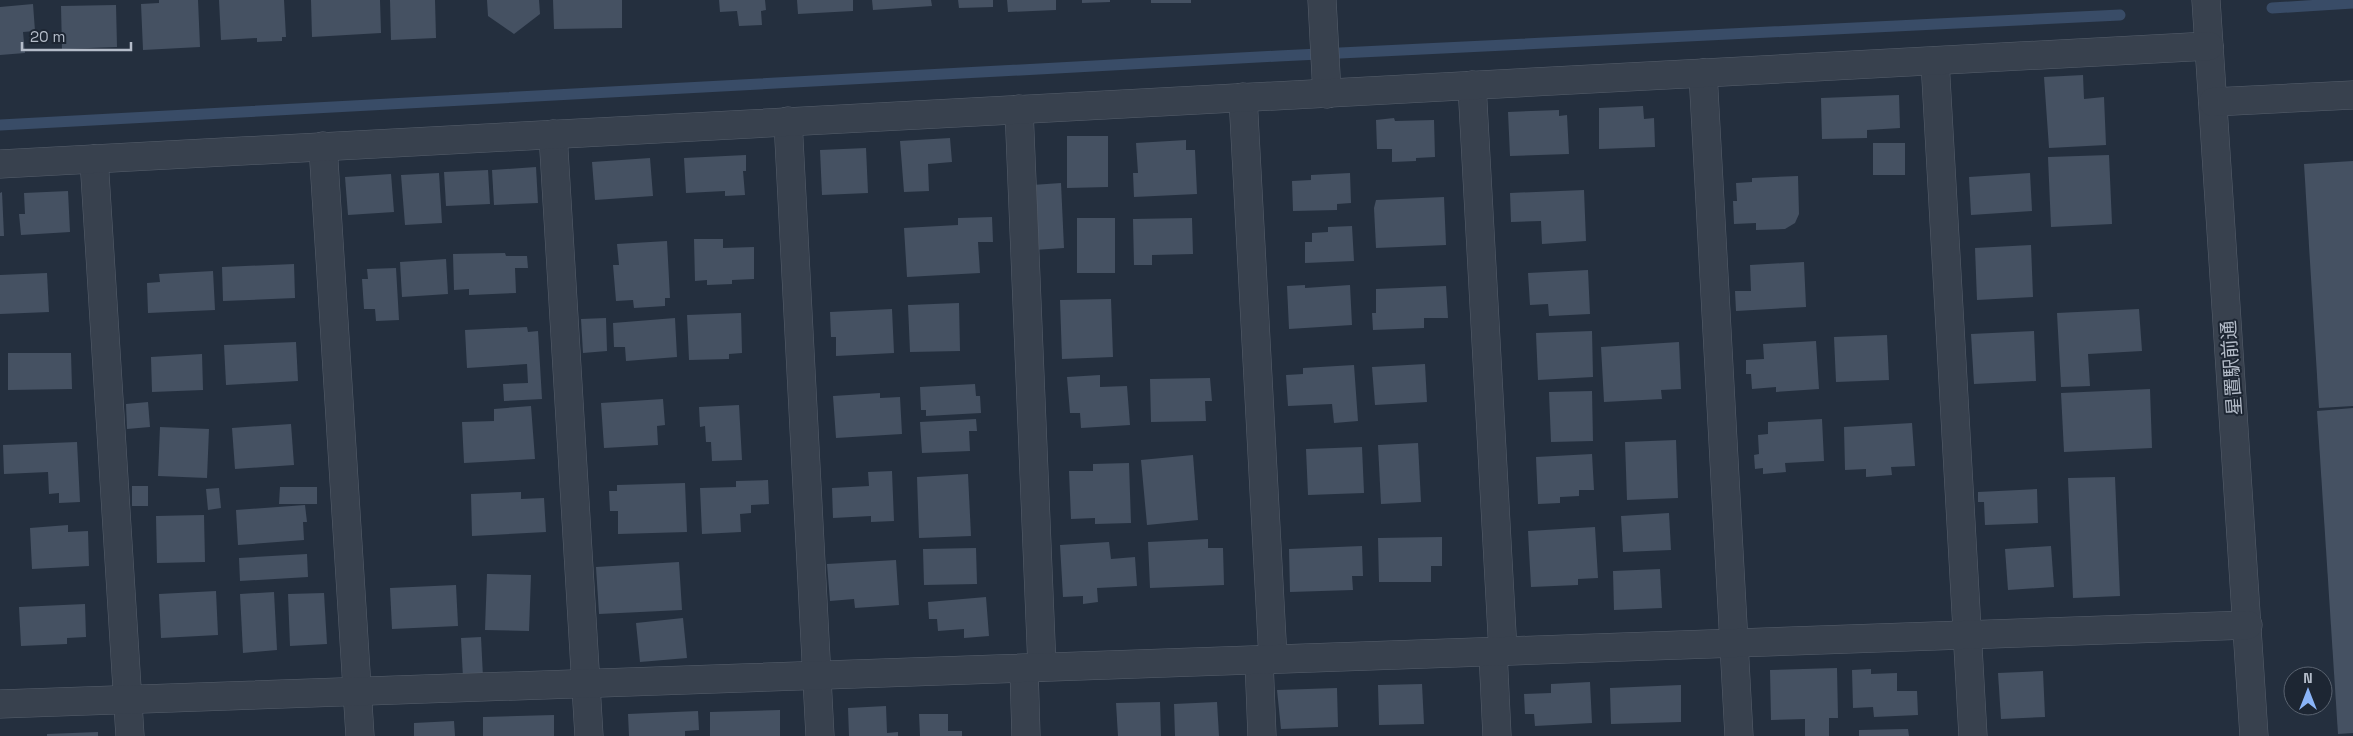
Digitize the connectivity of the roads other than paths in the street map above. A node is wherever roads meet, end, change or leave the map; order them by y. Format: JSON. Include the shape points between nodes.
{"nodes":[{"id":1,"x":1322,"y":0,"type":"edge"},
{"id":2,"x":2206,"y":0,"type":"edge"},
{"id":3,"x":2209,"y":46,"type":"junction"},
{"id":4,"x":1935,"y":61,"type":"junction"},
{"id":5,"x":1704,"y":73,"type":"junction"},
{"id":6,"x":1327,"y":83,"type":"junction"},
{"id":7,"x":1472,"y":85,"type":"junction"},
{"id":8,"x":2353,"y":95,"type":"edge"},
{"id":9,"x":1243,"y":97,"type":"junction"},
{"id":10,"x":2213,"y":102,"type":"junction"},
{"id":11,"x":1019,"y":109,"type":"junction"},
{"id":12,"x":788,"y":122,"type":"junction"},
{"id":13,"x":553,"y":134,"type":"junction"},
{"id":14,"x":324,"y":146,"type":"junction"},
{"id":15,"x":94,"y":159,"type":"junction"},
{"id":16,"x":0,"y":164,"type":"edge"},
{"id":17,"x":2248,"y":625,"type":"junction"},
{"id":18,"x":1968,"y":635,"type":"junction"},
{"id":19,"x":1733,"y":643,"type":"junction"},
{"id":20,"x":1498,"y":652,"type":"junction"},
{"id":21,"x":1266,"y":660,"type":"junction"},
{"id":22,"x":1033,"y":668,"type":"junction"},
{"id":23,"x":817,"y":676,"type":"junction"},
{"id":24,"x":586,"y":684,"type":"junction"},
{"id":25,"x":358,"y":691,"type":"junction"},
{"id":26,"x":129,"y":699,"type":"junction"},
{"id":27,"x":0,"y":704,"type":"edge"},
{"id":28,"x":130,"y":736,"type":"edge"},
{"id":29,"x":360,"y":736,"type":"edge"},
{"id":30,"x":589,"y":736,"type":"edge"},
{"id":31,"x":820,"y":736,"type":"edge"},
{"id":32,"x":1026,"y":736,"type":"edge"},
{"id":33,"x":1262,"y":736,"type":"edge"},
{"id":34,"x":1497,"y":736,"type":"edge"},
{"id":35,"x":1739,"y":736,"type":"edge"},
{"id":36,"x":1973,"y":736,"type":"edge"},
{"id":37,"x":2254,"y":736,"type":"edge"}],
"edges":[{"from":1,"to":6,"type":"street"},
{"from":2,"to":3,"type":"street","name":"星置駅前通"},
{"from":3,"to":4,"type":"street"},
{"from":3,"to":10,"type":"street","name":"星置駅前通"},
{"from":4,"to":5,"type":"street"},
{"from":4,"to":18,"type":"street"},
{"from":5,"to":7,"type":"street"},
{"from":5,"to":19,"type":"street"},
{"from":6,"to":7,"type":"street"},
{"from":6,"to":9,"type":"street"},
{"from":7,"to":20,"type":"street"},
{"from":8,"to":10,"type":"street"},
{"from":9,"to":11,"type":"street"},
{"from":9,"to":21,"type":"street"},
{"from":10,"to":17,"type":"street","name":"星置駅前通"},
{"from":11,"to":12,"type":"street"},
{"from":11,"to":22,"type":"street"},
{"from":12,"to":13,"type":"street"},
{"from":12,"to":23,"type":"street"},
{"from":13,"to":14,"type":"street"},
{"from":13,"to":24,"type":"street"},
{"from":14,"to":15,"type":"street"},
{"from":14,"to":25,"type":"street"},
{"from":15,"to":16,"type":"street"},
{"from":15,"to":26,"type":"street"},
{"from":17,"to":18,"type":"street"},
{"from":17,"to":37,"type":"street","name":"星置駅前通"},
{"from":18,"to":19,"type":"street"},
{"from":18,"to":36,"type":"street"},
{"from":19,"to":20,"type":"street"},
{"from":19,"to":35,"type":"street"},
{"from":20,"to":21,"type":"street"},
{"from":20,"to":34,"type":"street"},
{"from":21,"to":22,"type":"street"},
{"from":21,"to":33,"type":"street"},
{"from":22,"to":23,"type":"street"},
{"from":22,"to":32,"type":"street"},
{"from":23,"to":24,"type":"street"},
{"from":23,"to":31,"type":"street"},
{"from":24,"to":25,"type":"street"},
{"from":24,"to":30,"type":"street"},
{"from":25,"to":26,"type":"street"},
{"from":25,"to":29,"type":"street"},
{"from":26,"to":27,"type":"street"},
{"from":26,"to":28,"type":"street"}]}
